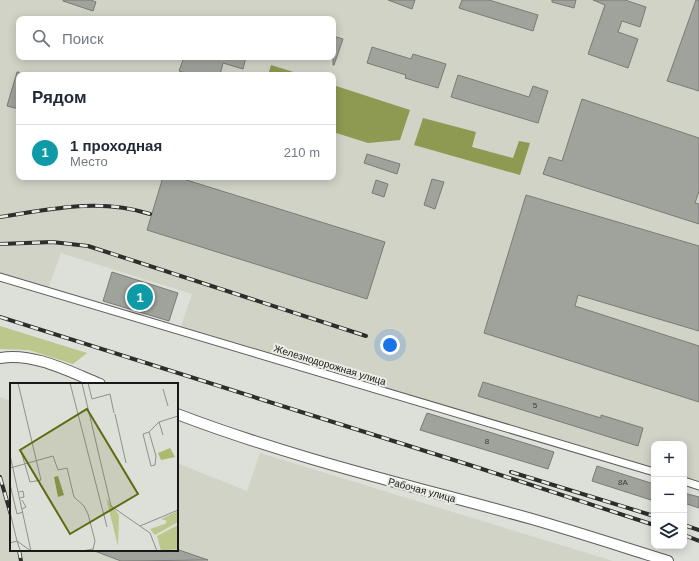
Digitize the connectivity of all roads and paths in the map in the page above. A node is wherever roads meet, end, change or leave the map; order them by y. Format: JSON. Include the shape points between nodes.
{"nodes":[{"id":1,"x":0,"y":277,"type":"edge"},
{"id":2,"x":0,"y":358,"type":"edge"},
{"id":3,"x":97,"y":383,"type":"edge"},
{"id":4,"x":178,"y":414,"type":"edge"},
{"id":5,"x":651,"y":471,"type":"edge"},
{"id":6,"x":687,"y":482,"type":"edge"},
{"id":7,"x":699,"y":486,"type":"edge"},
{"id":8,"x":668,"y":561,"type":"edge"}],
"edges":[{"from":1,"to":5,"type":"street","name":"Железнодорожная улица"},
{"from":2,"to":3,"type":"street","via":[[20,356]]},
{"from":4,"to":8,"type":"street","name":"Рабочая улица","via":[[334,466],[533,520]]},
{"from":6,"to":7,"type":"street"}]}
